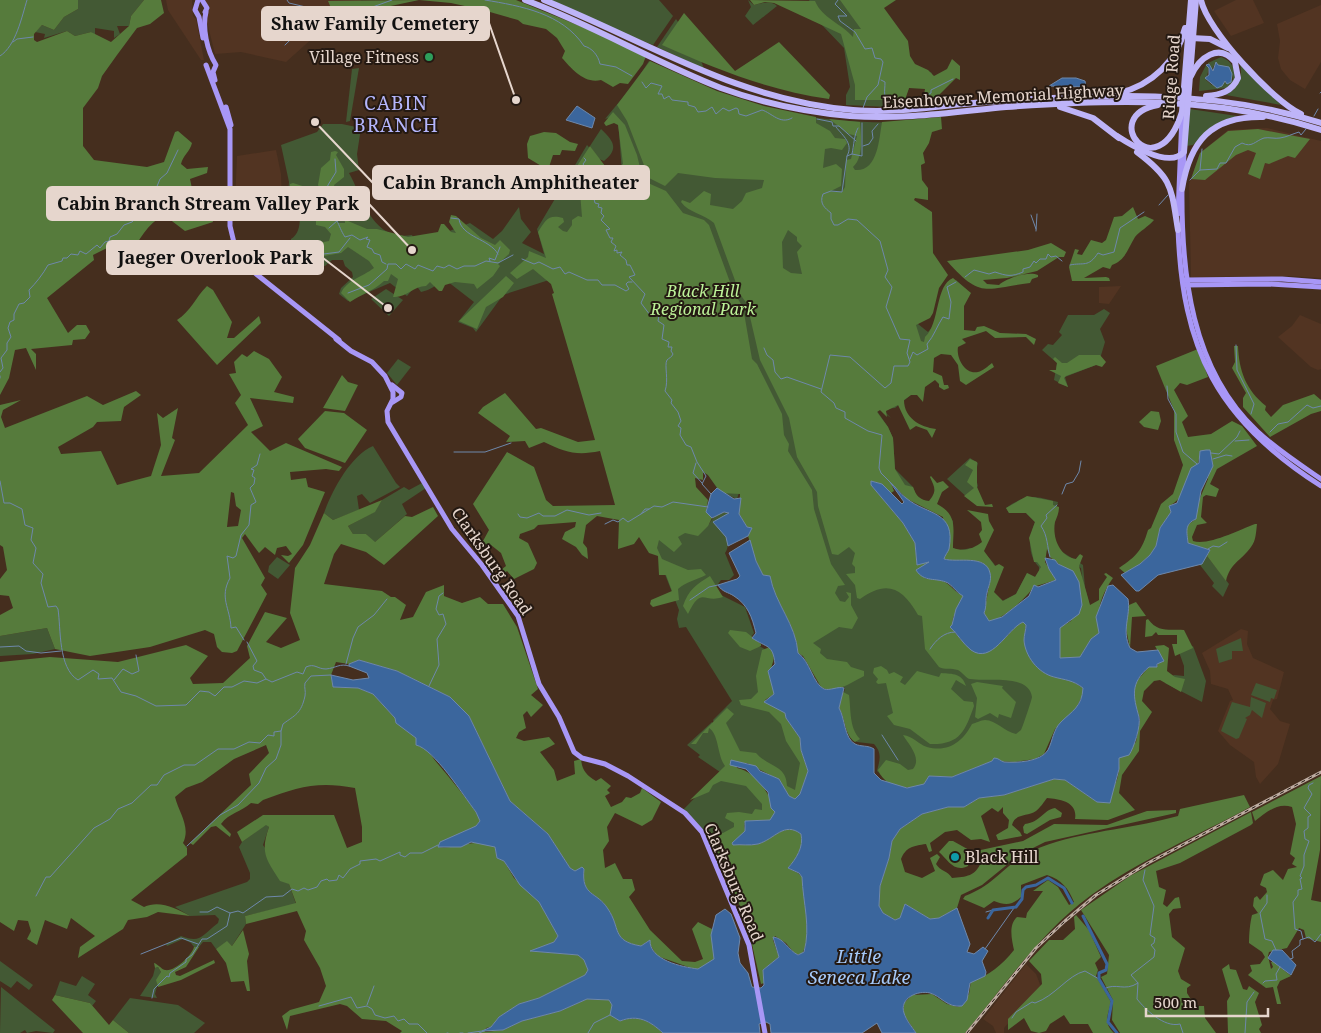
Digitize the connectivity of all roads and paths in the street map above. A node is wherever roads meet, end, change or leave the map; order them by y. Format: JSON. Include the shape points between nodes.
{"nodes":[{"id":1,"x":198,"y":0,"type":"edge"},
{"id":2,"x":525,"y":0,"type":"edge"},
{"id":3,"x":544,"y":0,"type":"edge"},
{"id":4,"x":1191,"y":0,"type":"edge"},
{"id":5,"x":1196,"y":0,"type":"edge"},
{"id":6,"x":1201,"y":0,"type":"edge"},
{"id":7,"x":203,"y":2,"type":"edge"},
{"id":8,"x":196,"y":7,"type":"junction"},
{"id":9,"x":1190,"y":10,"type":"junction"},
{"id":10,"x":206,"y":12,"type":"junction"},
{"id":11,"x":198,"y":14,"type":"junction"},
{"id":12,"x":1190,"y":38,"type":"junction"},
{"id":13,"x":649,"y":51,"type":"junction"},
{"id":14,"x":656,"y":54,"type":"junction"},
{"id":15,"x":1238,"y":56,"type":"junction"},
{"id":16,"x":213,"y":61,"type":"junction"},
{"id":17,"x":207,"y":67,"type":"junction"},
{"id":18,"x":214,"y":69,"type":"junction"},
{"id":19,"x":1187,"y":86,"type":"junction"},
{"id":20,"x":1085,"y":97,"type":"junction"},
{"id":21,"x":1194,"y":97,"type":"junction"},
{"id":22,"x":1179,"y":103,"type":"junction"},
{"id":23,"x":1044,"y":105,"type":"junction"},
{"id":24,"x":1184,"y":112,"type":"junction"},
{"id":25,"x":1320,"y":122,"type":"edge"},
{"id":26,"x":1301,"y":123,"type":"junction"},
{"id":27,"x":1321,"y":130,"type":"edge"},
{"id":28,"x":1117,"y":136,"type":"junction"},
{"id":29,"x":1182,"y":154,"type":"junction"},
{"id":30,"x":232,"y":161,"type":"junction"},
{"id":31,"x":1182,"y":189,"type":"junction"},
{"id":32,"x":1179,"y":205,"type":"junction"},
{"id":33,"x":1179,"y":219,"type":"junction"},
{"id":34,"x":1178,"y":230,"type":"joint"},
{"id":35,"x":1183,"y":282,"type":"junction"},
{"id":36,"x":1321,"y":282,"type":"edge"},
{"id":37,"x":1321,"y":287,"type":"edge"},
{"id":38,"x":1321,"y":480,"type":"edge"},
{"id":39,"x":1321,"y":486,"type":"edge"},
{"id":40,"x":766,"y":1033,"type":"edge"}],
"edges":[{"from":1,"to":8,"type":"main road"},
{"from":2,"to":13,"type":"highway","name":"Eisenhower Memorial Highway"},
{"from":3,"to":13,"type":"highway","name":"Eisenhower Memorial Highway"},
{"from":4,"to":9,"type":"highway","name":"Ridge Road"},
{"from":5,"to":12,"type":"highway","name":"Ridge Road"},
{"from":6,"to":15,"type":"highway","via":[[1210,23]]},
{"from":7,"to":8,"type":"main road"},
{"from":7,"to":10,"type":"main road"},
{"from":8,"to":11,"type":"main road","name":"Clarksburg Road"},
{"from":9,"to":12,"type":"highway","name":"Ridge Road"},
{"from":9,"to":20,"type":"highway","via":[[1178,48],[1165,68],[1123,92]]},
{"from":10,"to":11,"type":"main road"},
{"from":10,"to":16,"type":"main road","via":[[204,22]]},
{"from":11,"to":17,"type":"main road","name":"Clarksburg Road","via":[[208,56]]},
{"from":12,"to":15,"type":"highway","via":[[1221,43]]},
{"from":12,"to":19,"type":"highway","name":"Ridge Road"},
{"from":13,"to":14,"type":"highway","name":"Eisenhower Memorial Highway"},
{"from":14,"to":20,"type":"highway","name":"Eisenhower Memorial Highway","via":[[752,91],[807,104],[852,110],[899,111]]},
{"from":14,"to":23,"type":"highway","name":"Eisenhower Memorial Highway","via":[[712,84],[757,99],[849,116],[903,118]]},
{"from":15,"to":25,"type":"highway","via":[[1280,100]]},
{"from":16,"to":17,"type":"main road","via":[[208,61]]},
{"from":16,"to":18,"type":"main road","name":"Clarksburg Road"},
{"from":17,"to":18,"type":"main road"},
{"from":17,"to":30,"type":"main road","name":"Clarksburg Road","via":[[229,126]]},
{"from":18,"to":30,"type":"main road","name":"Clarksburg Road","via":[[214,79],[231,122]]},
{"from":19,"to":21,"type":"highway","via":[[1200,61],[1210,54],[1228,55],[1237,66],[1238,78],[1232,88],[1220,94]]},
{"from":19,"to":24,"type":"highway","name":"Ridge Road"},
{"from":20,"to":21,"type":"highway","name":"Eisenhower Memorial Highway"},
{"from":21,"to":25,"type":"highway","name":"Eisenhower Memorial Highway","via":[[1278,110]]},
{"from":22,"to":23,"type":"highway","name":"Eisenhower Memorial Highway"},
{"from":22,"to":24,"type":"highway","via":[[1152,106],[1137,114],[1131,127],[1134,139],[1145,147],[1162,145],[1176,130]]},
{"from":22,"to":26,"type":"highway","name":"Eisenhower Memorial Highway","via":[[1217,105]]},
{"from":23,"to":28,"type":"highway","via":[[1087,115]]},
{"from":24,"to":29,"type":"highway","name":"Ridge Road"},
{"from":26,"to":27,"type":"highway","name":"Eisenhower Memorial Highway"},
{"from":26,"to":31,"type":"highway","via":[[1252,117],[1218,127],[1200,140],[1190,155]]},
{"from":28,"to":29,"type":"highway","via":[[1150,154]]},
{"from":28,"to":32,"type":"highway","via":[[1161,172]]},
{"from":29,"to":31,"type":"main road"},
{"from":29,"to":32,"type":"main road"},
{"from":30,"to":40,"type":"main road","name":"Clarksburg Road","via":[[232,238],[241,259],[342,344],[374,364],[388,381],[395,393],[387,413],[388,422],[452,529],[518,616],[539,684],[574,752],[628,776],[685,813],[702,832],[744,933],[758,985]]},
{"from":31,"to":32,"type":"main road"},
{"from":32,"to":33,"type":"highway"},
{"from":33,"to":34,"type":"highway"},
{"from":33,"to":35,"type":"main road"},
{"from":34,"to":35,"type":"main road"},
{"from":35,"to":36,"type":"main road","via":[[1282,279]]},
{"from":35,"to":37,"type":"main road"},
{"from":35,"to":38,"type":"main road","via":[[1208,358],[1235,406],[1265,438]]},
{"from":35,"to":39,"type":"main road","via":[[1198,345],[1225,401],[1248,430]]}]}
